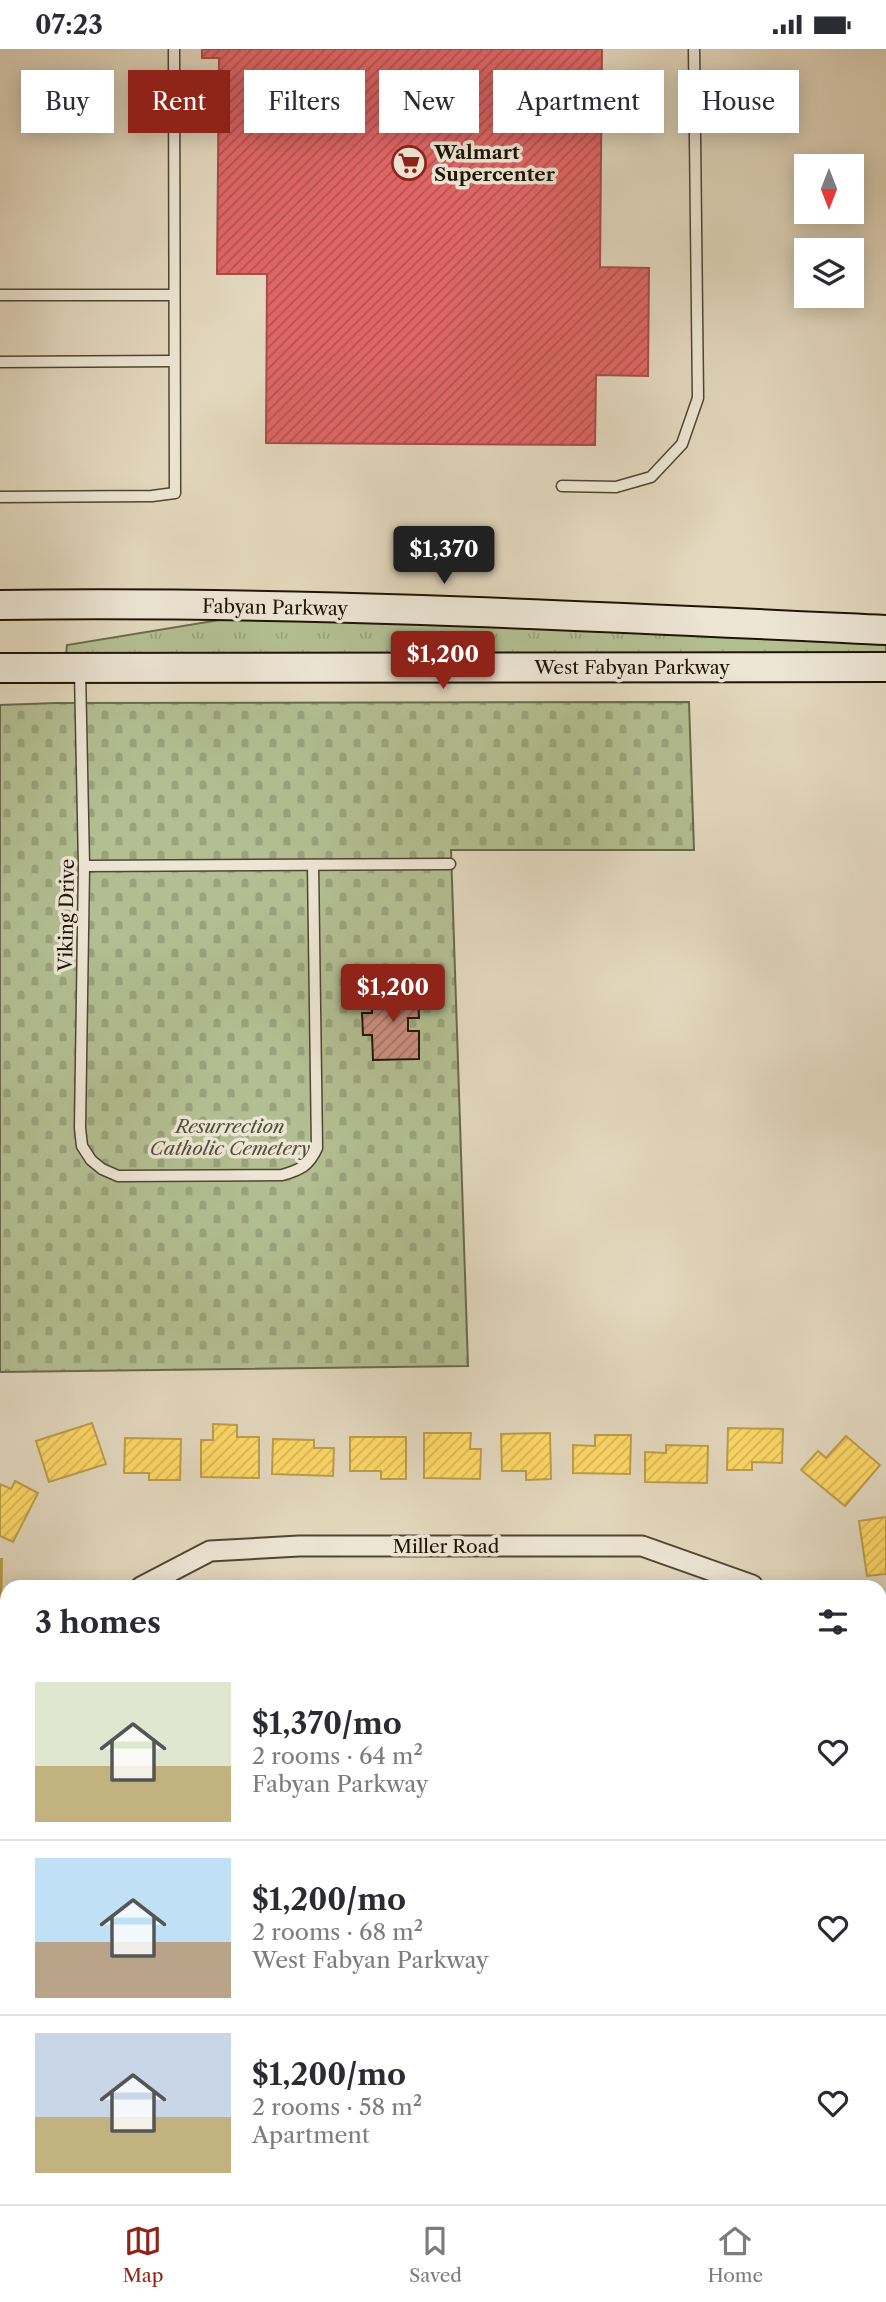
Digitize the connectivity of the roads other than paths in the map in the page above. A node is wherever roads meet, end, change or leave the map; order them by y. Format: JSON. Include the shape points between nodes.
{"nodes":[{"id":1,"x":174,"y":49,"type":"edge"},
{"id":2,"x":694,"y":49,"type":"edge"},
{"id":3,"x":0,"y":295,"type":"edge"},
{"id":4,"x":174,"y":295,"type":"junction"},
{"id":5,"x":174,"y":361,"type":"junction"},
{"id":6,"x":0,"y":362,"type":"edge"},
{"id":7,"x":562,"y":486,"type":"dead end"},
{"id":8,"x":0,"y":497,"type":"edge"},
{"id":9,"x":0,"y":605,"type":"edge"},
{"id":10,"x":886,"y":630,"type":"edge"},
{"id":11,"x":886,"y":667,"type":"edge"},
{"id":12,"x":0,"y":668,"type":"edge"},
{"id":13,"x":79,"y":668,"type":"junction"},
{"id":14,"x":450,"y":864,"type":"dead end"},
{"id":15,"x":313,"y":865,"type":"junction"},
{"id":16,"x":84,"y":866,"type":"junction"},
{"id":17,"x":154,"y":1580,"type":"edge"},
{"id":18,"x":738,"y":1580,"type":"edge"}],
"edges":[{"from":1,"to":4,"type":"lane"},
{"from":2,"to":7,"type":"lane","via":[[698,398],[682,444],[652,477],[616,487]]},
{"from":3,"to":4,"type":"lane"},
{"from":4,"to":5,"type":"lane"},
{"from":5,"to":6,"type":"lane"},
{"from":5,"to":8,"type":"lane","via":[[175,493]]},
{"from":9,"to":10,"type":"main road","name":"Fabyan Parkway","via":[[451,610]]},
{"from":11,"to":13,"type":"main road","name":"West Fabyan Parkway"},
{"from":12,"to":13,"type":"main road","name":"West Fabyan Parkway"},
{"from":13,"to":16,"type":"lane","name":"Viking Drive"},
{"from":14,"to":15,"type":"lane"},
{"from":15,"to":16,"type":"lane"},
{"from":15,"to":16,"type":"lane","name":"Viking Drive","via":[[317,1148],[311,1161],[282,1175],[147,1177],[118,1176],[102,1169],[82,1146]]},
{"from":17,"to":18,"type":"street","name":"Miller Road","via":[[210,1551],[299,1546],[642,1546]]}]}
